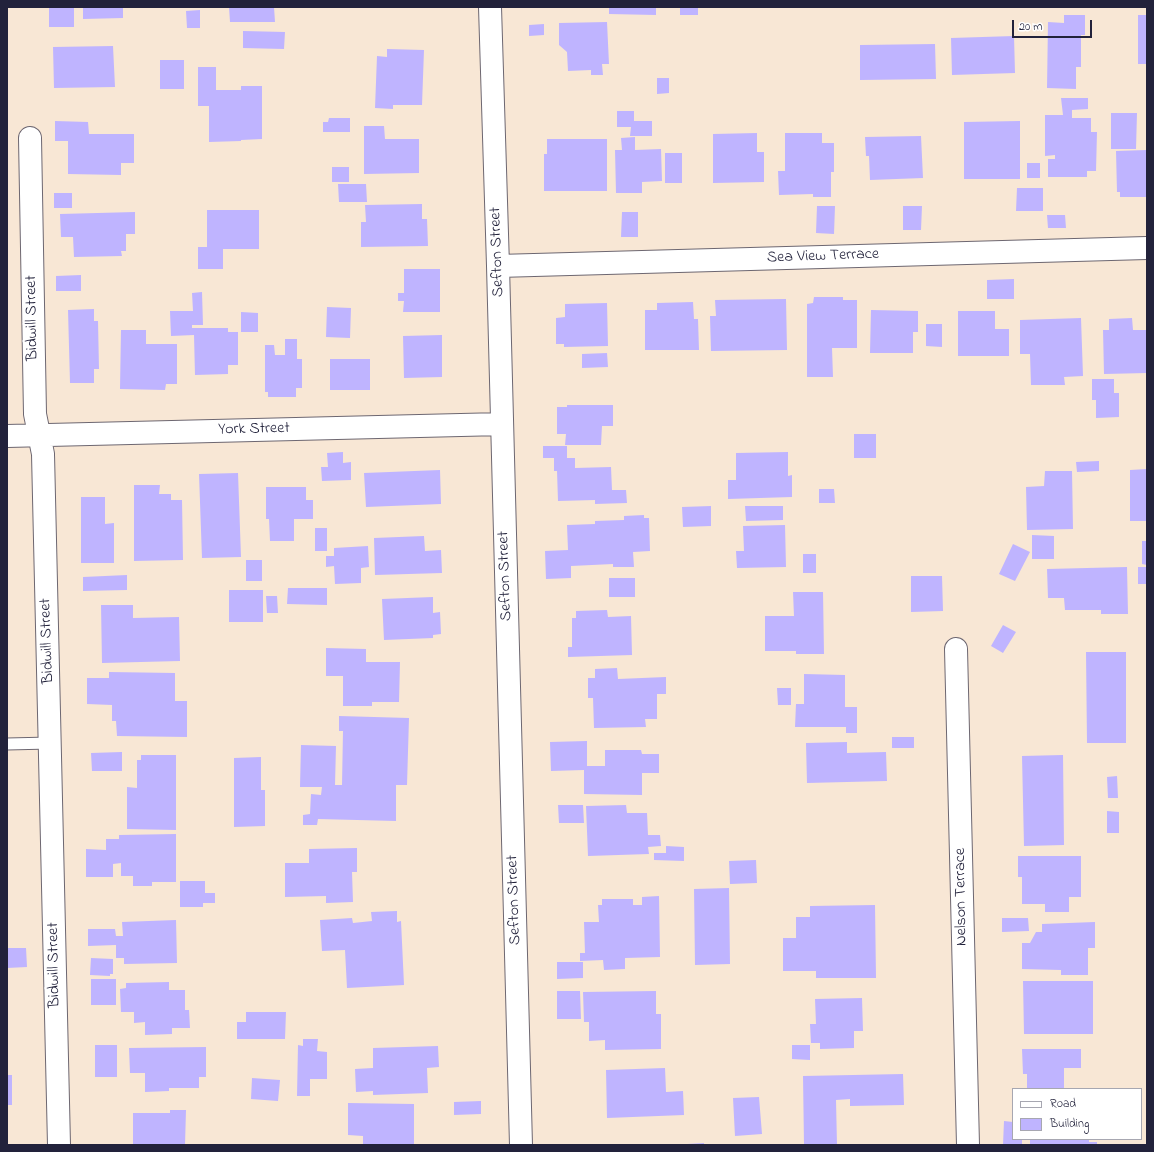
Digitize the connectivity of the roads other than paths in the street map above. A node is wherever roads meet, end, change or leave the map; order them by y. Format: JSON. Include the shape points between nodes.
{"nodes":[{"id":1,"x":490,"y":7,"type":"edge"},
{"id":2,"x":30,"y":138,"type":"dead end"},
{"id":3,"x":1147,"y":248,"type":"edge"},
{"id":4,"x":498,"y":266,"type":"junction"},
{"id":5,"x":502,"y":424,"type":"junction"},
{"id":6,"x":40,"y":434,"type":"junction"},
{"id":7,"x":7,"y":436,"type":"edge"},
{"id":8,"x":956,"y":649,"type":"dead end"},
{"id":9,"x":50,"y":743,"type":"junction"},
{"id":10,"x":7,"y":744,"type":"edge"},
{"id":11,"x":59,"y":1145,"type":"edge"},
{"id":12,"x":522,"y":1145,"type":"edge"},
{"id":13,"x":968,"y":1145,"type":"edge"}],
"edges":[{"from":1,"to":4,"type":"street","name":"Sefton Street"},
{"from":2,"to":6,"type":"street","name":"Bidwill Street","via":[[35,414]]},
{"from":3,"to":4,"type":"street","name":"Sea View Terrace"},
{"from":4,"to":5,"type":"street","name":"Sefton Street"},
{"from":5,"to":6,"type":"street","name":"York Street"},
{"from":5,"to":12,"type":"street","name":"Sefton Street"},
{"from":6,"to":7,"type":"street","name":"York Street"},
{"from":6,"to":9,"type":"street","name":"Bidwill Street","via":[[43,454]]},
{"from":8,"to":13,"type":"street","name":"Nelson Terrace"},
{"from":9,"to":10,"type":"lane"},
{"from":9,"to":11,"type":"street","name":"Bidwill Street"}]}
